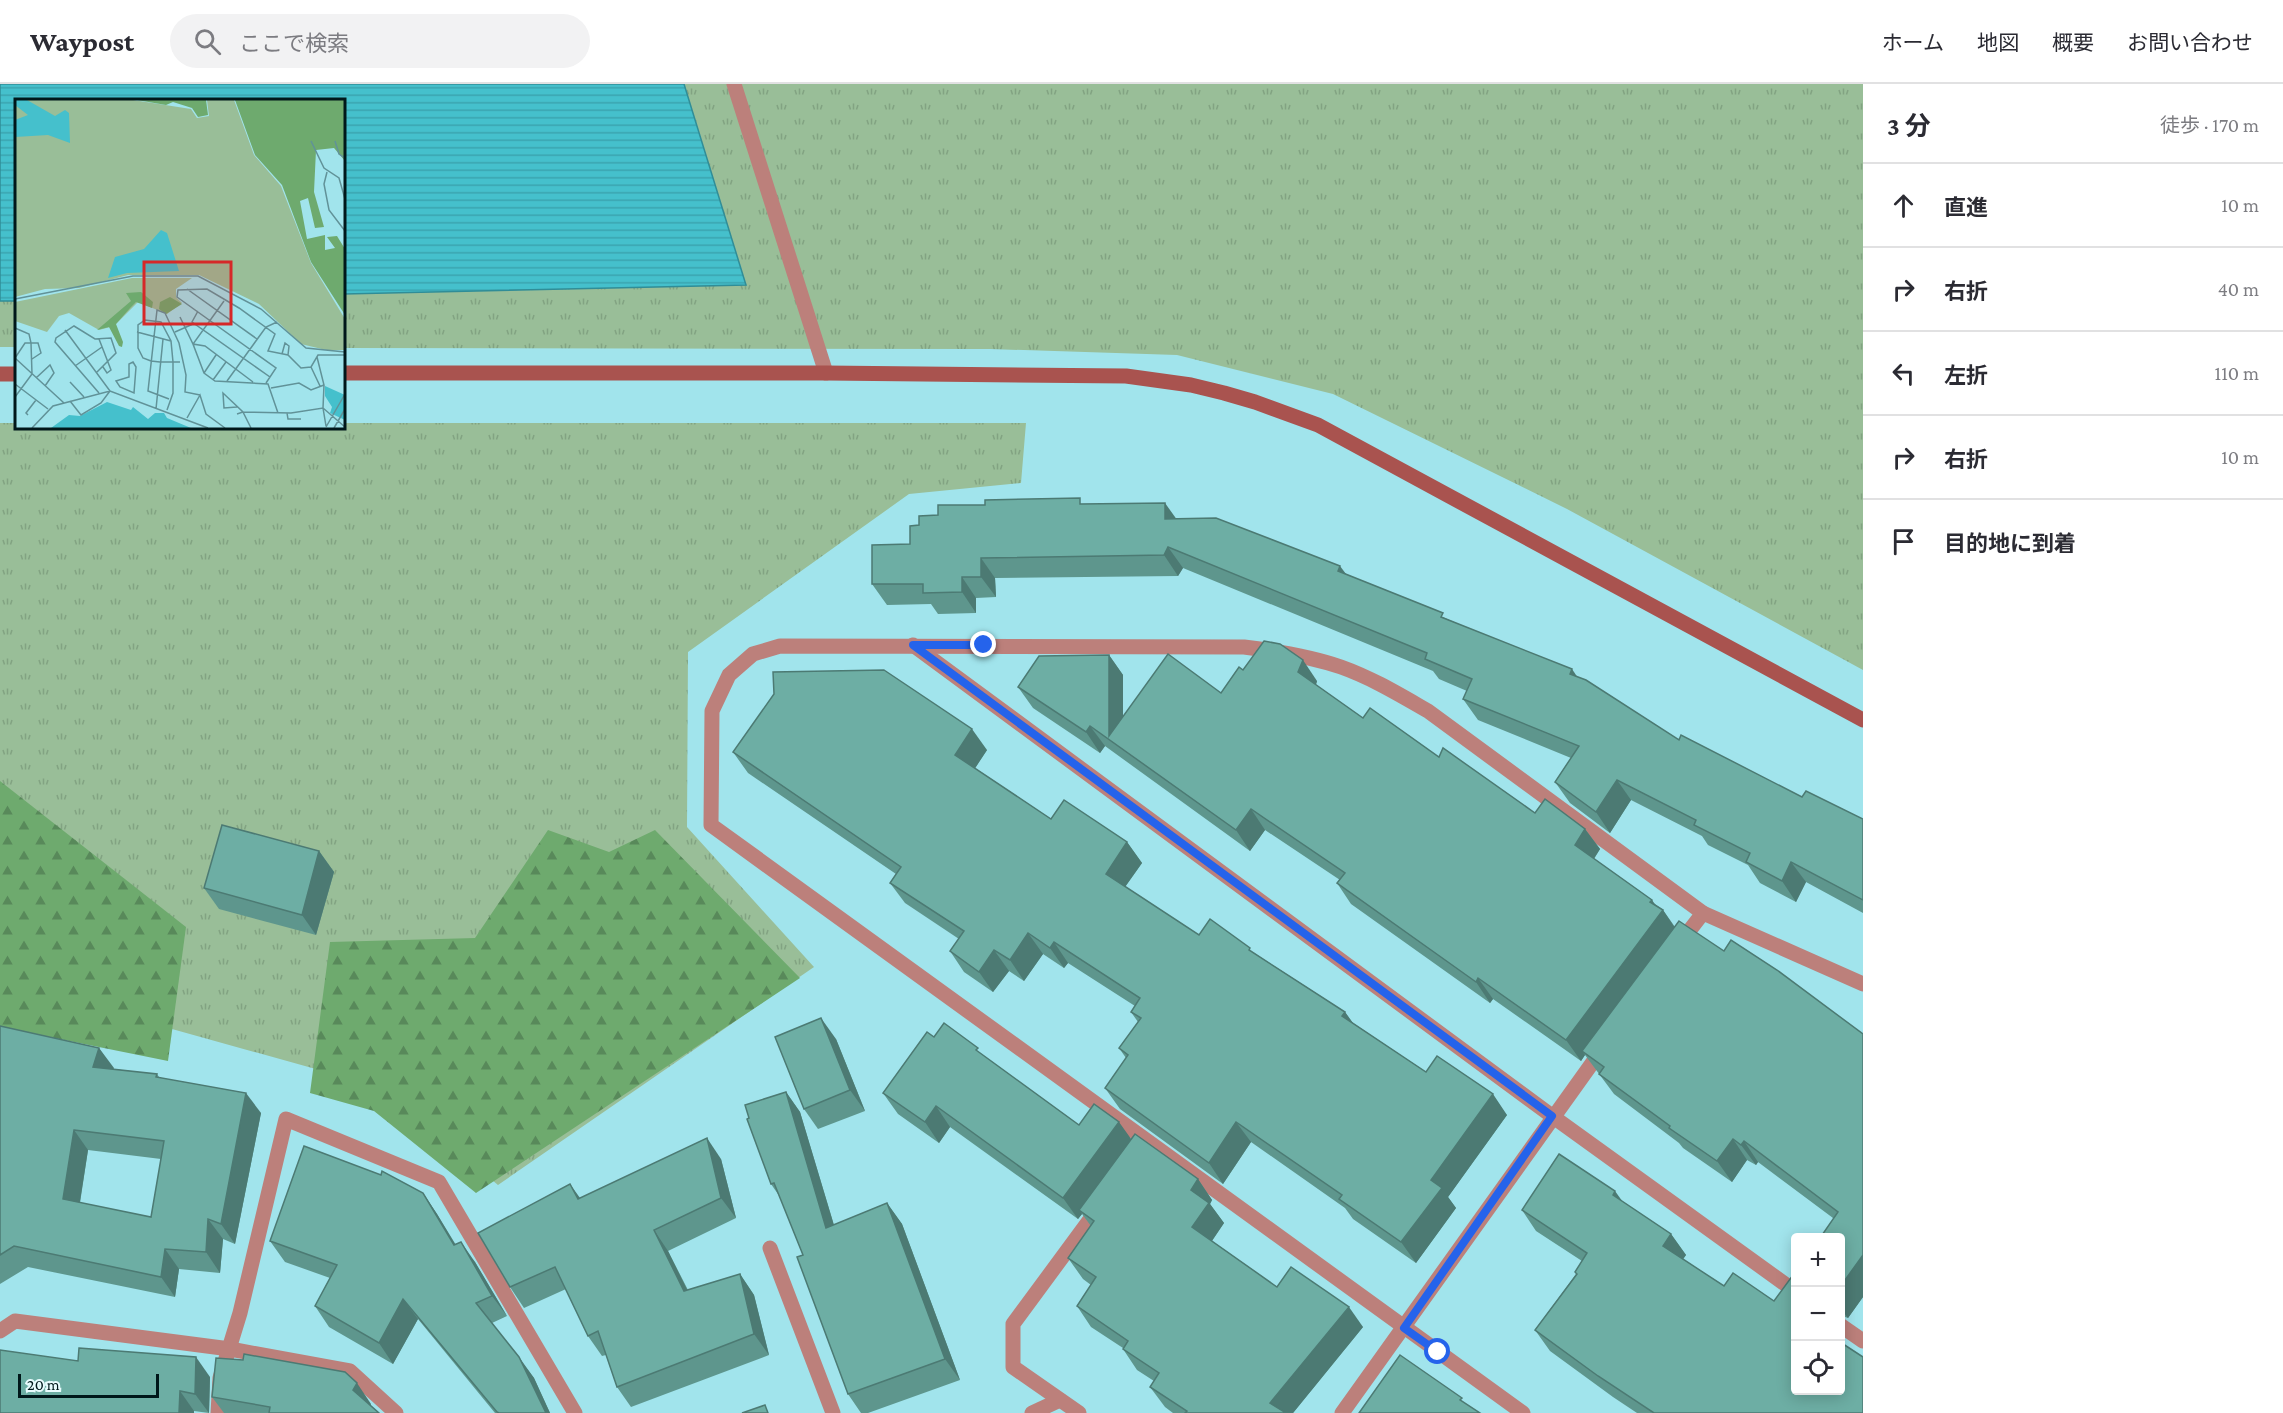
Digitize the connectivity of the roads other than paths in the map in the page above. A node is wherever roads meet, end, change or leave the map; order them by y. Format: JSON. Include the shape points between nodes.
{"nodes":[{"id":1,"x":734,"y":84,"type":"edge"},
{"id":2,"x":345,"y":373,"type":"edge"},
{"id":3,"x":826,"y":373,"type":"junction"},
{"id":4,"x":913,"y":645,"type":"junction"},
{"id":5,"x":1863,"y":720,"type":"edge"},
{"id":6,"x":1703,"y":913,"type":"junction"},
{"id":7,"x":1668,"y":959,"type":"edge"},
{"id":8,"x":1863,"y":984,"type":"edge"},
{"id":9,"x":1614,"y":1033,"type":"edge"},
{"id":10,"x":1552,"y":1116,"type":"junction"},
{"id":11,"x":1112,"y":1189,"type":"edge"},
{"id":12,"x":770,"y":1248,"type":"dead end"},
{"id":13,"x":1791,"y":1288,"type":"edge"},
{"id":14,"x":1404,"y":1328,"type":"junction"},
{"id":15,"x":1845,"y":1328,"type":"edge"},
{"id":16,"x":0,"y":1331,"type":"edge"},
{"id":17,"x":1863,"y":1341,"type":"edge"},
{"id":18,"x":230,"y":1349,"type":"junction"},
{"id":19,"x":1060,"y":1400,"type":"junction"},
{"id":20,"x":218,"y":1413,"type":"edge"},
{"id":21,"x":396,"y":1413,"type":"edge"},
{"id":22,"x":575,"y":1413,"type":"edge"},
{"id":23,"x":833,"y":1413,"type":"edge"},
{"id":24,"x":1032,"y":1413,"type":"edge"},
{"id":25,"x":1079,"y":1413,"type":"edge"},
{"id":26,"x":1342,"y":1413,"type":"edge"},
{"id":27,"x":1523,"y":1413,"type":"edge"}],
"edges":[{"from":1,"to":3,"type":"street"},
{"from":2,"to":3,"type":"street"},
{"from":3,"to":5,"type":"street","via":[[1126,376],[1191,385],[1255,402],[1318,425]]},
{"from":4,"to":6,"type":"street","via":[[1244,646],[1341,667],[1386,686],[1428,711]]},
{"from":4,"to":10,"type":"street"},
{"from":4,"to":14,"type":"street","via":[[780,646],[753,654],[729,675],[712,711],[711,825],[1144,1145]]},
{"from":6,"to":7,"type":"street"},
{"from":6,"to":8,"type":"street"},
{"from":9,"to":10,"type":"street"},
{"from":10,"to":13,"type":"street"},
{"from":10,"to":14,"type":"street"},
{"from":11,"to":19,"type":"street","via":[[1013,1324],[1013,1367]]},
{"from":12,"to":23,"type":"street"},
{"from":14,"to":26,"type":"street"},
{"from":14,"to":27,"type":"street"},
{"from":15,"to":17,"type":"street"},
{"from":16,"to":18,"type":"street","via":[[15,1321]]},
{"from":18,"to":20,"type":"street","via":[[220,1378]]},
{"from":18,"to":21,"type":"street","via":[[350,1371]]},
{"from":18,"to":22,"type":"street","via":[[286,1119],[439,1182]]},
{"from":19,"to":24,"type":"street"},
{"from":19,"to":25,"type":"street"}]}
